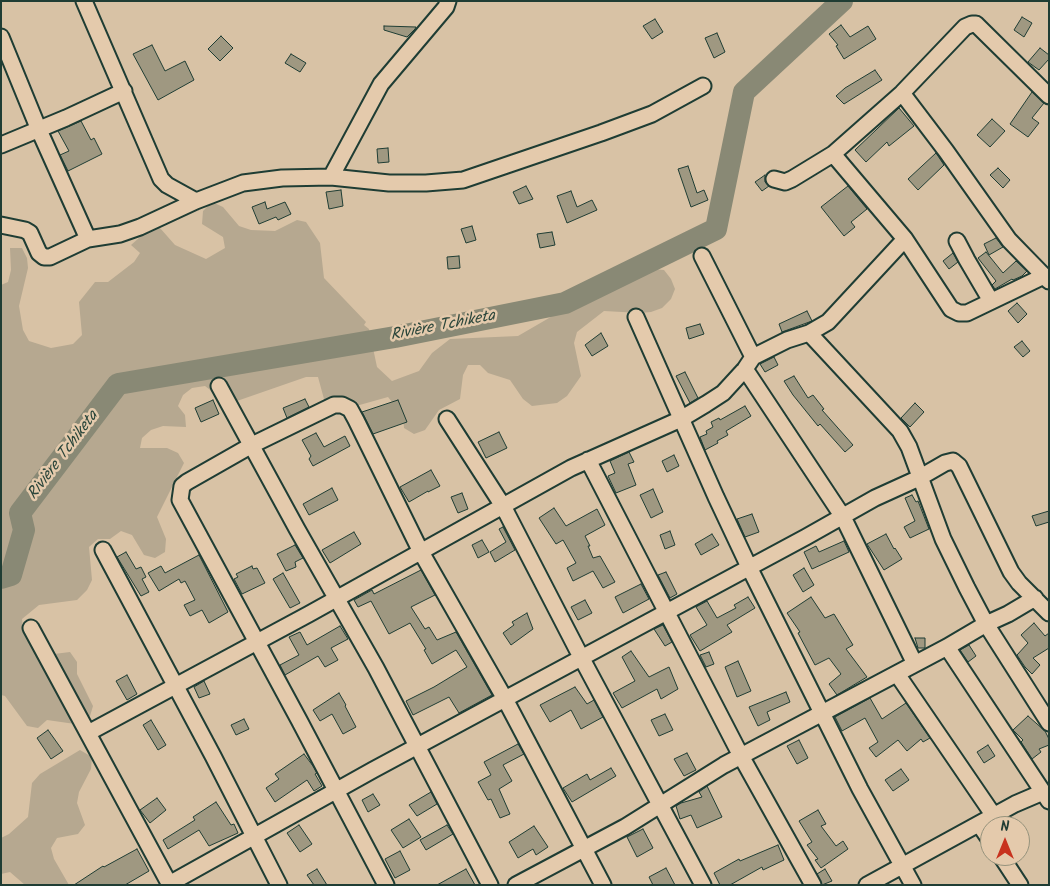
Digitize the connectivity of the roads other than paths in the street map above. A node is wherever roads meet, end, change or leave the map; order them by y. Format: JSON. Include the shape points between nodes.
{"nodes":[{"id":1,"x":84,"y":1,"type":"edge"},
{"id":2,"x":448,"y":1,"type":"edge"},
{"id":3,"x":1,"y":37,"type":"edge"},
{"id":4,"x":704,"y":86,"type":"dead end"},
{"id":5,"x":124,"y":91,"type":"junction"},
{"id":6,"x":902,"y":93,"type":"junction"},
{"id":7,"x":1049,"y":96,"type":"edge"},
{"id":8,"x":39,"y":130,"type":"junction"},
{"id":9,"x":1,"y":145,"type":"edge"},
{"id":10,"x":832,"y":154,"type":"junction"},
{"id":11,"x":331,"y":176,"type":"junction"},
{"id":12,"x":774,"y":179,"type":"dead end"},
{"id":13,"x":196,"y":201,"type":"junction"},
{"id":14,"x":1,"y":225,"type":"edge"},
{"id":15,"x":88,"y":239,"type":"junction"},
{"id":16,"x":905,"y":239,"type":"junction"},
{"id":17,"x":957,"y":241,"type":"dead end"},
{"id":18,"x":702,"y":256,"type":"dead end"},
{"id":19,"x":1046,"y":278,"type":"edge"},
{"id":20,"x":991,"y":301,"type":"junction"},
{"id":21,"x":636,"y":317,"type":"dead end"},
{"id":22,"x":809,"y":333,"type":"junction"},
{"id":23,"x":749,"y":363,"type":"junction"},
{"id":24,"x":219,"y":386,"type":"dead end"},
{"id":25,"x":447,"y":419,"type":"dead end"},
{"id":26,"x":681,"y":419,"type":"junction"},
{"id":27,"x":252,"y":446,"type":"junction"},
{"id":28,"x":588,"y":460,"type":"junction"},
{"id":29,"x":919,"y":478,"type":"junction"},
{"id":30,"x":502,"y":506,"type":"junction"},
{"id":31,"x":843,"y":517,"type":"junction"},
{"id":32,"x":103,"y":550,"type":"dead end"},
{"id":33,"x":421,"y":552,"type":"junction"},
{"id":34,"x":749,"y":567,"type":"junction"},
{"id":35,"x":337,"y":598,"type":"junction"},
{"id":36,"x":1035,"y":598,"type":"junction"},
{"id":37,"x":666,"y":612,"type":"junction"},
{"id":38,"x":1049,"y":613,"type":"edge"},
{"id":39,"x":986,"y":624,"type":"junction"},
{"id":40,"x":30,"y":628,"type":"dead end"},
{"id":41,"x":257,"y":642,"type":"junction"},
{"id":42,"x":947,"y":647,"type":"junction"},
{"id":43,"x":581,"y":658,"type":"junction"},
{"id":44,"x":915,"y":664,"type":"junction"},
{"id":45,"x":897,"y":674,"type":"junction"},
{"id":46,"x":175,"y":686,"type":"junction"},
{"id":47,"x":505,"y":698,"type":"junction"},
{"id":48,"x":822,"y":714,"type":"junction"},
{"id":49,"x":1049,"y":723,"type":"edge"},
{"id":50,"x":88,"y":733,"type":"junction"},
{"id":51,"x":417,"y":746,"type":"junction"},
{"id":52,"x":741,"y":756,"type":"junction"},
{"id":53,"x":337,"y":790,"type":"junction"},
{"id":54,"x":1046,"y":797,"type":"edge"},
{"id":55,"x":660,"y":805,"type":"junction"},
{"id":56,"x":994,"y":816,"type":"joint"},
{"id":57,"x":979,"y":824,"type":"edge"},
{"id":58,"x":255,"y":836,"type":"junction"},
{"id":59,"x":585,"y":848,"type":"junction"},
{"id":60,"x":902,"y":866,"type":"junction"},
{"id":61,"x":1008,"y":866,"type":"edge"},
{"id":62,"x":170,"y":884,"type":"edge"},
{"id":63,"x":279,"y":885,"type":"edge"},
{"id":64,"x":386,"y":885,"type":"edge"},
{"id":65,"x":490,"y":885,"type":"edge"},
{"id":66,"x":516,"y":885,"type":"edge"},
{"id":67,"x":603,"y":885,"type":"edge"},
{"id":68,"x":703,"y":885,"type":"edge"},
{"id":69,"x":813,"y":885,"type":"edge"},
{"id":70,"x":868,"y":885,"type":"edge"},
{"id":71,"x":912,"y":885,"type":"edge"},
{"id":72,"x":1020,"y":885,"type":"edge"}],
"edges":[{"from":1,"to":5,"type":"street"},
{"from":2,"to":11,"type":"street","via":[[381,84]]},
{"from":3,"to":8,"type":"street"},
{"from":4,"to":11,"type":"street","via":[[652,114],[463,180],[389,183]]},
{"from":5,"to":8,"type":"street"},
{"from":5,"to":13,"type":"street","via":[[161,179]]},
{"from":6,"to":7,"type":"street","via":[[965,27],[976,24]]},
{"from":6,"to":10,"type":"street"},
{"from":6,"to":19,"type":"street","via":[[1009,240]]},
{"from":8,"to":9,"type":"street"},
{"from":8,"to":15,"type":"street"},
{"from":10,"to":12,"type":"street","via":[[792,179],[785,182]]},
{"from":10,"to":16,"type":"street"},
{"from":11,"to":13,"type":"street","via":[[243,183]]},
{"from":13,"to":15,"type":"street","via":[[140,227]]},
{"from":14,"to":15,"type":"street","via":[[26,230],[44,257]]},
{"from":16,"to":20,"type":"street","via":[[951,309],[967,314]]},
{"from":16,"to":22,"type":"street","via":[[828,322]]},
{"from":17,"to":20,"type":"street"},
{"from":18,"to":23,"type":"street"},
{"from":19,"to":20,"type":"street"},
{"from":21,"to":26,"type":"street"},
{"from":22,"to":23,"type":"street","via":[[787,340]]},
{"from":22,"to":29,"type":"street","via":[[900,431]]},
{"from":23,"to":26,"type":"street","via":[[722,393]]},
{"from":23,"to":31,"type":"street"},
{"from":24,"to":27,"type":"street"},
{"from":25,"to":30,"type":"street"},
{"from":26,"to":28,"type":"street"},
{"from":26,"to":34,"type":"street"},
{"from":27,"to":33,"type":"street","via":[[334,405],[350,409]]},
{"from":27,"to":35,"type":"street"},
{"from":27,"to":41,"type":"street","via":[[187,482],[180,491],[180,500]]},
{"from":28,"to":30,"type":"street"},
{"from":28,"to":37,"type":"street"},
{"from":29,"to":31,"type":"street"},
{"from":29,"to":36,"type":"street","via":[[945,462],[960,466],[1011,572]]},
{"from":29,"to":39,"type":"street","via":[[943,540]]},
{"from":30,"to":33,"type":"street"},
{"from":30,"to":43,"type":"street"},
{"from":31,"to":34,"type":"street"},
{"from":31,"to":44,"type":"street"},
{"from":32,"to":46,"type":"street"},
{"from":33,"to":35,"type":"street"},
{"from":33,"to":47,"type":"street"},
{"from":34,"to":37,"type":"street"},
{"from":34,"to":48,"type":"street"},
{"from":35,"to":41,"type":"street"},
{"from":35,"to":51,"type":"street"},
{"from":36,"to":38,"type":"street"},
{"from":36,"to":39,"type":"street"},
{"from":37,"to":43,"type":"street"},
{"from":37,"to":52,"type":"street"},
{"from":39,"to":42,"type":"street"},
{"from":39,"to":49,"type":"street"},
{"from":40,"to":50,"type":"street"},
{"from":41,"to":46,"type":"street"},
{"from":41,"to":53,"type":"street"},
{"from":42,"to":44,"type":"street"},
{"from":42,"to":54,"type":"street"},
{"from":43,"to":47,"type":"street"},
{"from":43,"to":55,"type":"street"},
{"from":44,"to":45,"type":"street"},
{"from":45,"to":48,"type":"street"},
{"from":45,"to":56,"type":"street"},
{"from":46,"to":50,"type":"street"},
{"from":46,"to":58,"type":"street"},
{"from":47,"to":51,"type":"street"},
{"from":47,"to":59,"type":"street"},
{"from":48,"to":52,"type":"street"},
{"from":48,"to":60,"type":"street"},
{"from":50,"to":62,"type":"street"},
{"from":51,"to":53,"type":"street"},
{"from":51,"to":65,"type":"street"},
{"from":52,"to":55,"type":"street"},
{"from":52,"to":69,"type":"street"},
{"from":53,"to":58,"type":"street"},
{"from":53,"to":64,"type":"street"},
{"from":54,"to":56,"type":"street"},
{"from":55,"to":59,"type":"street"},
{"from":55,"to":68,"type":"street"},
{"from":57,"to":60,"type":"street"},
{"from":58,"to":62,"type":"street"},
{"from":58,"to":63,"type":"street"},
{"from":59,"to":66,"type":"street"},
{"from":59,"to":67,"type":"street"},
{"from":60,"to":70,"type":"street"},
{"from":60,"to":71,"type":"street"},
{"from":61,"to":72,"type":"street"}]}
